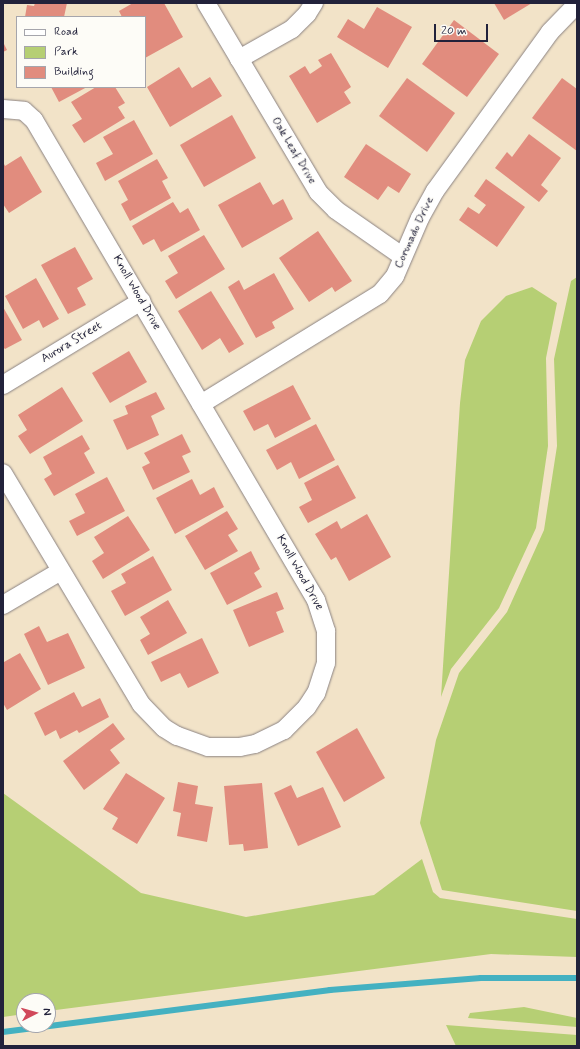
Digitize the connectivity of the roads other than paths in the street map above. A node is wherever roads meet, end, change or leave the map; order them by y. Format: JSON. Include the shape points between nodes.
{"nodes":[{"id":1,"x":206,"y":3,"type":"edge"},
{"id":2,"x":314,"y":3,"type":"edge"},
{"id":3,"x":577,"y":4,"type":"edge"},
{"id":4,"x":239,"y":59,"type":"junction"},
{"id":5,"x":3,"y":109,"type":"edge"},
{"id":6,"x":402,"y":256,"type":"junction"},
{"id":7,"x":141,"y":302,"type":"junction"},
{"id":8,"x":3,"y":385,"type":"edge"},
{"id":9,"x":201,"y":404,"type":"junction"},
{"id":10,"x":3,"y":473,"type":"edge"},
{"id":11,"x":61,"y":571,"type":"junction"},
{"id":12,"x":3,"y":605,"type":"edge"}],
"edges":[{"from":1,"to":4,"type":"street","name":"Oak Leaf Drive"},
{"from":2,"to":4,"type":"street","via":[[292,29]]},
{"from":3,"to":6,"type":"street","name":"Coronado Drive","via":[[550,32],[453,165],[420,218]]},
{"from":4,"to":6,"type":"street","name":"Oak Leaf Drive","via":[[318,192],[336,210]]},
{"from":5,"to":7,"type":"street","name":"Knoll Wood Drive","via":[[24,111],[34,120]]},
{"from":6,"to":9,"type":"street","name":"Coronado Drive","via":[[395,276],[375,299]]},
{"from":7,"to":8,"type":"street","name":"Aurora Street"},
{"from":7,"to":9,"type":"street","name":"Knoll Wood Drive"},
{"from":9,"to":11,"type":"street","name":"Knoll Wood Drive","via":[[316,600],[322,615],[326,631],[326,663],[322,679],[307,707],[284,730],[255,744],[234,748],[208,747],[177,736],[155,721],[141,704]]},
{"from":10,"to":11,"type":"street","name":"Knoll Wood Drive"},
{"from":11,"to":12,"type":"street"}]}
